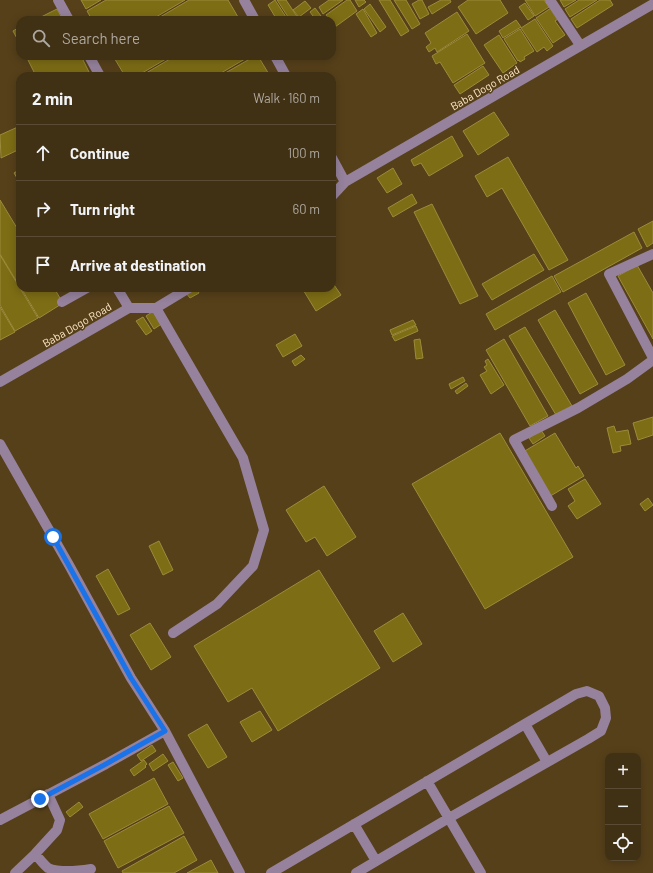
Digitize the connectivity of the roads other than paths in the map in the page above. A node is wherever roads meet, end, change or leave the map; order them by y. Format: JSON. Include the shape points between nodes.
{"nodes":[{"id":1,"x":58,"y":0,"type":"edge"},
{"id":2,"x":244,"y":0,"type":"edge"},
{"id":3,"x":550,"y":0,"type":"edge"},
{"id":4,"x":653,"y":4,"type":"edge"},
{"id":5,"x":67,"y":16,"type":"edge"},
{"id":6,"x":253,"y":16,"type":"edge"},
{"id":7,"x":580,"y":45,"type":"junction"},
{"id":8,"x":91,"y":60,"type":"edge"},
{"id":9,"x":277,"y":60,"type":"edge"},
{"id":10,"x":98,"y":72,"type":"edge"},
{"id":11,"x":284,"y":72,"type":"edge"},
{"id":12,"x":336,"y":165,"type":"edge"},
{"id":13,"x":345,"y":182,"type":"junction"},
{"id":14,"x":336,"y":192,"type":"edge"},
{"id":15,"x":653,"y":254,"type":"edge"},
{"id":16,"x":80,"y":292,"type":"edge"},
{"id":17,"x":119,"y":292,"type":"edge"},
{"id":18,"x":182,"y":292,"type":"edge"},
{"id":19,"x":62,"y":302,"type":"dead end"},
{"id":20,"x":129,"y":308,"type":"junction"},
{"id":21,"x":156,"y":308,"type":"junction"},
{"id":22,"x":653,"y":359,"type":"edge"},
{"id":23,"x":0,"y":382,"type":"edge"},
{"id":24,"x":0,"y":444,"type":"edge"},
{"id":25,"x":552,"y":506,"type":"dead end"},
{"id":26,"x":173,"y":633,"type":"dead end"},
{"id":27,"x":525,"y":724,"type":"junction"},
{"id":28,"x":165,"y":731,"type":"junction"},
{"id":29,"x":547,"y":762,"type":"junction"},
{"id":30,"x":427,"y":781,"type":"junction"},
{"id":31,"x":48,"y":794,"type":"junction"},
{"id":32,"x":449,"y":818,"type":"junction"},
{"id":33,"x":0,"y":820,"type":"edge"},
{"id":34,"x":354,"y":824,"type":"junction"},
{"id":35,"x":34,"y":854,"type":"junction"},
{"id":36,"x":376,"y":861,"type":"junction"},
{"id":37,"x":91,"y":869,"type":"dead end"},
{"id":38,"x":15,"y":873,"type":"edge"},
{"id":39,"x":240,"y":873,"type":"edge"},
{"id":40,"x":271,"y":873,"type":"edge"},
{"id":41,"x":356,"y":873,"type":"edge"},
{"id":42,"x":481,"y":873,"type":"edge"}],
"edges":[{"from":1,"to":5,"type":"street"},
{"from":2,"to":6,"type":"street"},
{"from":3,"to":7,"type":"street"},
{"from":4,"to":7,"type":"street","name":"Baba Dogo Road"},
{"from":7,"to":13,"type":"street","name":"Baba Dogo Road"},
{"from":8,"to":10,"type":"street"},
{"from":9,"to":11,"type":"street"},
{"from":12,"to":13,"type":"street"},
{"from":13,"to":14,"type":"street","name":"Baba Dogo Road"},
{"from":15,"to":22,"type":"street","via":[[609,274]]},
{"from":16,"to":19,"type":"street"},
{"from":17,"to":20,"type":"street"},
{"from":18,"to":21,"type":"street"},
{"from":20,"to":21,"type":"street","name":"Baba Dogo Road"},
{"from":20,"to":23,"type":"street","name":"Baba Dogo Road"},
{"from":21,"to":26,"type":"street","via":[[243,458],[264,530],[253,566],[217,604]]},
{"from":22,"to":25,"type":"street","via":[[627,379],[578,408],[514,440]]},
{"from":24,"to":28,"type":"street","via":[[131,678]]},
{"from":27,"to":29,"type":"street"},
{"from":27,"to":29,"type":"street","via":[[576,694],[587,691],[599,696],[605,708],[606,718],[601,731]]},
{"from":27,"to":30,"type":"street"},
{"from":28,"to":31,"type":"street"},
{"from":28,"to":39,"type":"street"},
{"from":29,"to":32,"type":"street"},
{"from":30,"to":32,"type":"street"},
{"from":30,"to":34,"type":"street"},
{"from":31,"to":33,"type":"street"},
{"from":31,"to":35,"type":"street","via":[[60,820],[57,830]]},
{"from":32,"to":36,"type":"street"},
{"from":32,"to":42,"type":"street"},
{"from":34,"to":36,"type":"street"},
{"from":34,"to":40,"type":"street"},
{"from":35,"to":37,"type":"street","via":[[47,867],[57,872]]},
{"from":35,"to":38,"type":"street"},
{"from":36,"to":41,"type":"street"}]}
